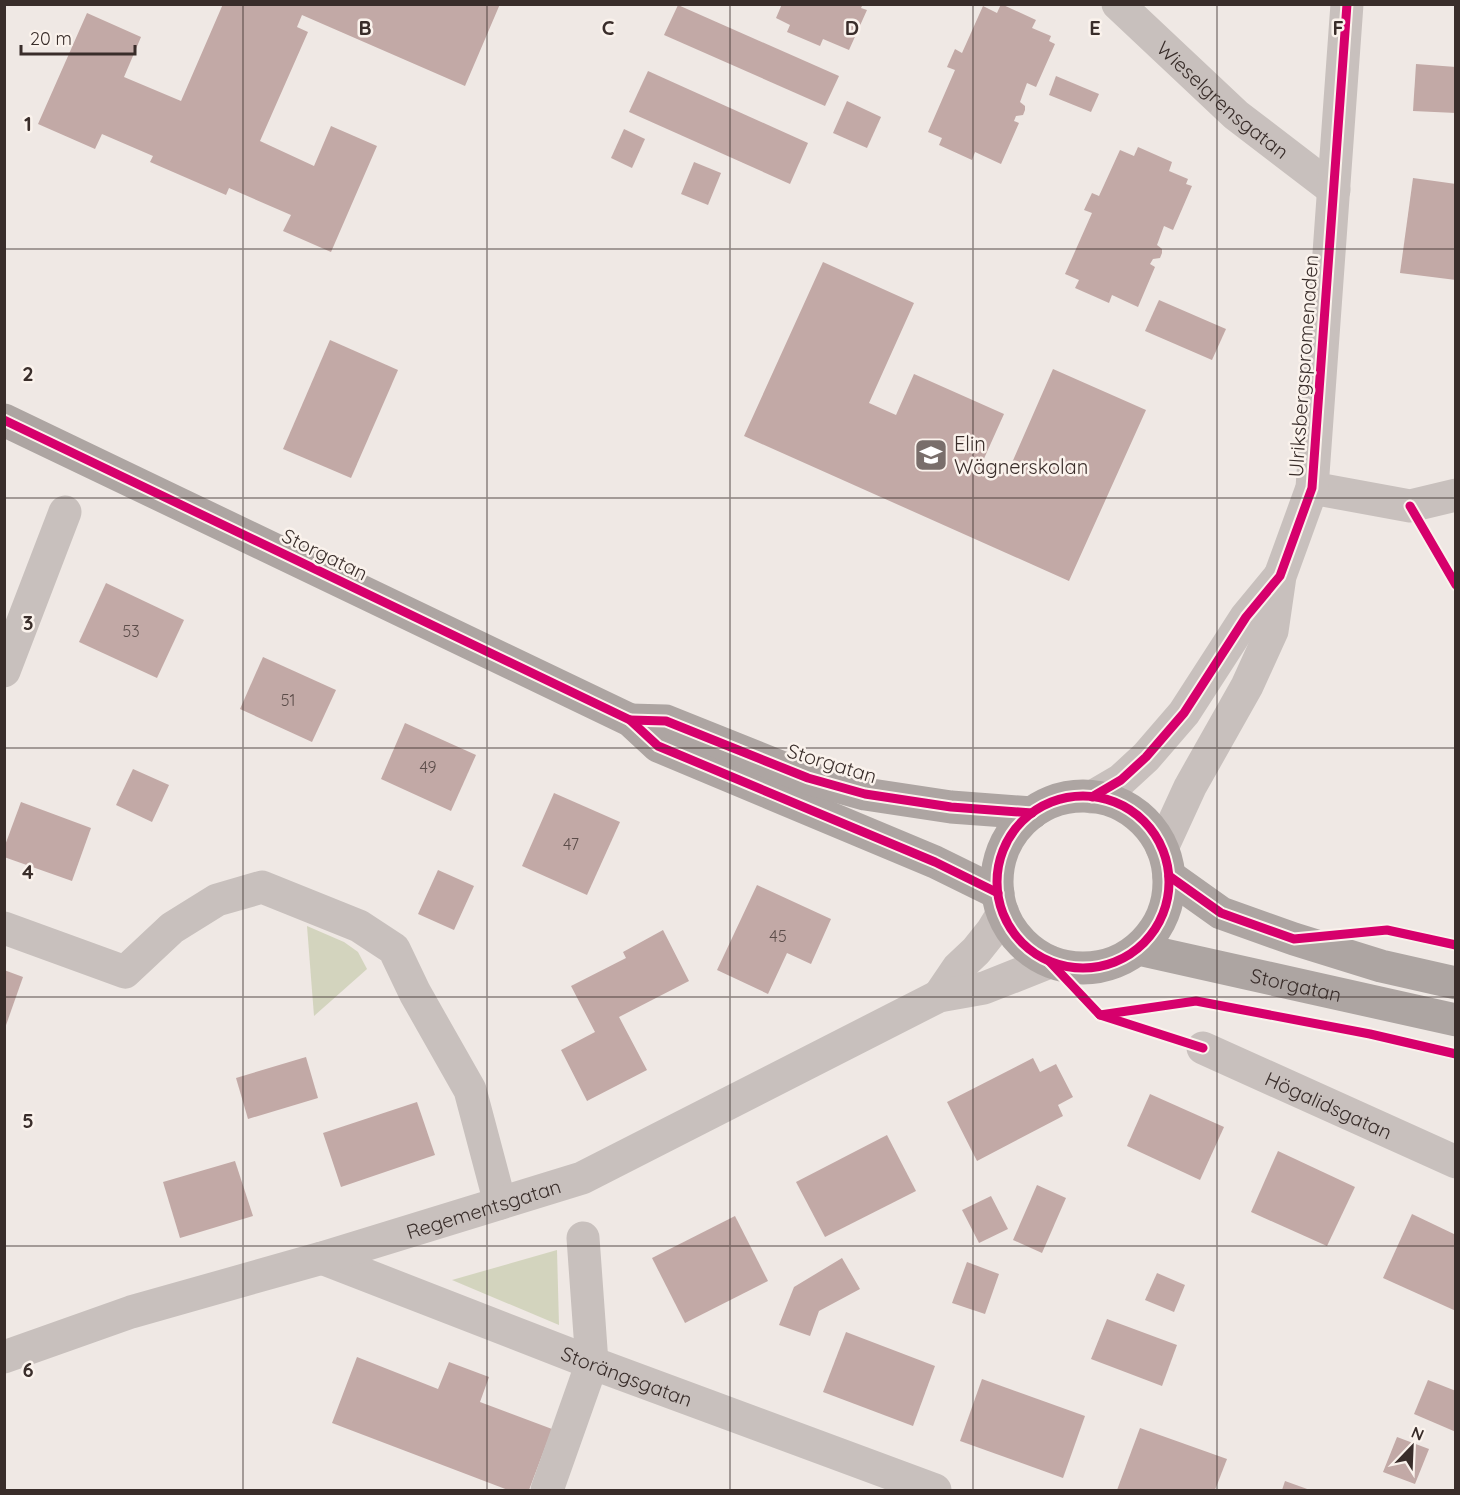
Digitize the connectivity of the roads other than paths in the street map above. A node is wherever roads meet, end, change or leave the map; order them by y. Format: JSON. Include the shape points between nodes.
{"nodes":[{"id":1,"x":1118,"y":4,"type":"edge"},
{"id":2,"x":1347,"y":4,"type":"edge"},
{"id":3,"x":1334,"y":190,"type":"junction"},
{"id":4,"x":4,"y":420,"type":"edge"},
{"id":5,"x":1312,"y":488,"type":"junction"},
{"id":6,"x":1455,"y":495,"type":"edge"},
{"id":7,"x":64,"y":512,"type":"dead end"},
{"id":8,"x":1280,"y":576,"type":"junction"},
{"id":9,"x":4,"y":671,"type":"edge"},
{"id":10,"x":630,"y":720,"type":"junction"},
{"id":11,"x":1092,"y":797,"type":"junction"},
{"id":12,"x":1032,"y":813,"type":"junction"},
{"id":13,"x":1165,"y":862,"type":"junction"},
{"id":14,"x":1000,"y":903,"type":"junction"},
{"id":15,"x":4,"y":928,"type":"edge"},
{"id":16,"x":1138,"y":949,"type":"junction"},
{"id":17,"x":1050,"y":962,"type":"junction"},
{"id":18,"x":1455,"y":983,"type":"edge"},
{"id":19,"x":939,"y":996,"type":"junction"},
{"id":20,"x":1455,"y":1020,"type":"edge"},
{"id":21,"x":1203,"y":1048,"type":"dead end"},
{"id":22,"x":1455,"y":1162,"type":"edge"},
{"id":23,"x":500,"y":1203,"type":"junction"},
{"id":24,"x":582,"y":1238,"type":"dead end"},
{"id":25,"x":322,"y":1258,"type":"junction"},
{"id":26,"x":4,"y":1357,"type":"edge"},
{"id":27,"x":592,"y":1363,"type":"junction"},
{"id":28,"x":547,"y":1491,"type":"edge"},
{"id":29,"x":934,"y":1491,"type":"edge"}],
"edges":[{"from":1,"to":3,"type":"street","name":"Wieselgrensgatan","via":[[1236,115]]},
{"from":2,"to":3,"type":"street","name":"Ulriksbergspromenaden"},
{"from":3,"to":5,"type":"street","name":"Ulriksbergspromenaden"},
{"from":4,"to":10,"type":"main road","name":"Storgatan"},
{"from":5,"to":6,"type":"street","via":[[1410,506]]},
{"from":5,"to":8,"type":"street","name":"Ulriksbergspromenaden"},
{"from":7,"to":9,"type":"street"},
{"from":8,"to":11,"type":"street","name":"Ulriksbergspromenaden","via":[[1246,617],[1184,713],[1121,780]]},
{"from":8,"to":13,"type":"street","name":"Ulriksbergspromenaden","via":[[1272,631],[1247,686],[1190,787]]},
{"from":10,"to":12,"type":"main road","name":"Storgatan","via":[[666,721],[808,778],[865,794],[951,807]]},
{"from":10,"to":14,"type":"main road","name":"Storgatan","via":[[658,746],[935,862]]},
{"from":11,"to":12,"type":"main road","via":[[1072,797]]},
{"from":11,"to":13,"type":"main road","via":[[1135,814],[1150,829]]},
{"from":12,"to":14,"type":"main road","via":[[1008,841],[1000,859]]},
{"from":13,"to":16,"type":"main road","via":[[1167,904],[1156,928]]},
{"from":13,"to":18,"type":"main road","name":"Storgatan","via":[[1221,913],[1381,966]]},
{"from":14,"to":17,"type":"main road","via":[[1010,927],[1026,948]]},
{"from":14,"to":19,"type":"street","name":"Regementsgatan","via":[[992,931]]},
{"from":15,"to":23,"type":"street","via":[[124,972],[172,928],[217,900],[262,888],[359,926],[394,949],[470,1090]]},
{"from":16,"to":17,"type":"main road","via":[[1096,968]]},
{"from":16,"to":20,"type":"main road","name":"Storgatan"},
{"from":17,"to":19,"type":"street","name":"Regementsgatan","via":[[984,988]]},
{"from":19,"to":23,"type":"street","name":"Regementsgatan","via":[[582,1178]]},
{"from":21,"to":22,"type":"street","name":"Högalidsgatan"},
{"from":23,"to":25,"type":"street","name":"Regementsgatan"},
{"from":24,"to":27,"type":"street"},
{"from":25,"to":26,"type":"street","name":"Regementsgatan","via":[[131,1312]]},
{"from":25,"to":27,"type":"street","name":"Storängsgatan"},
{"from":27,"to":28,"type":"street"},
{"from":27,"to":29,"type":"street","name":"Storängsgatan"}]}
